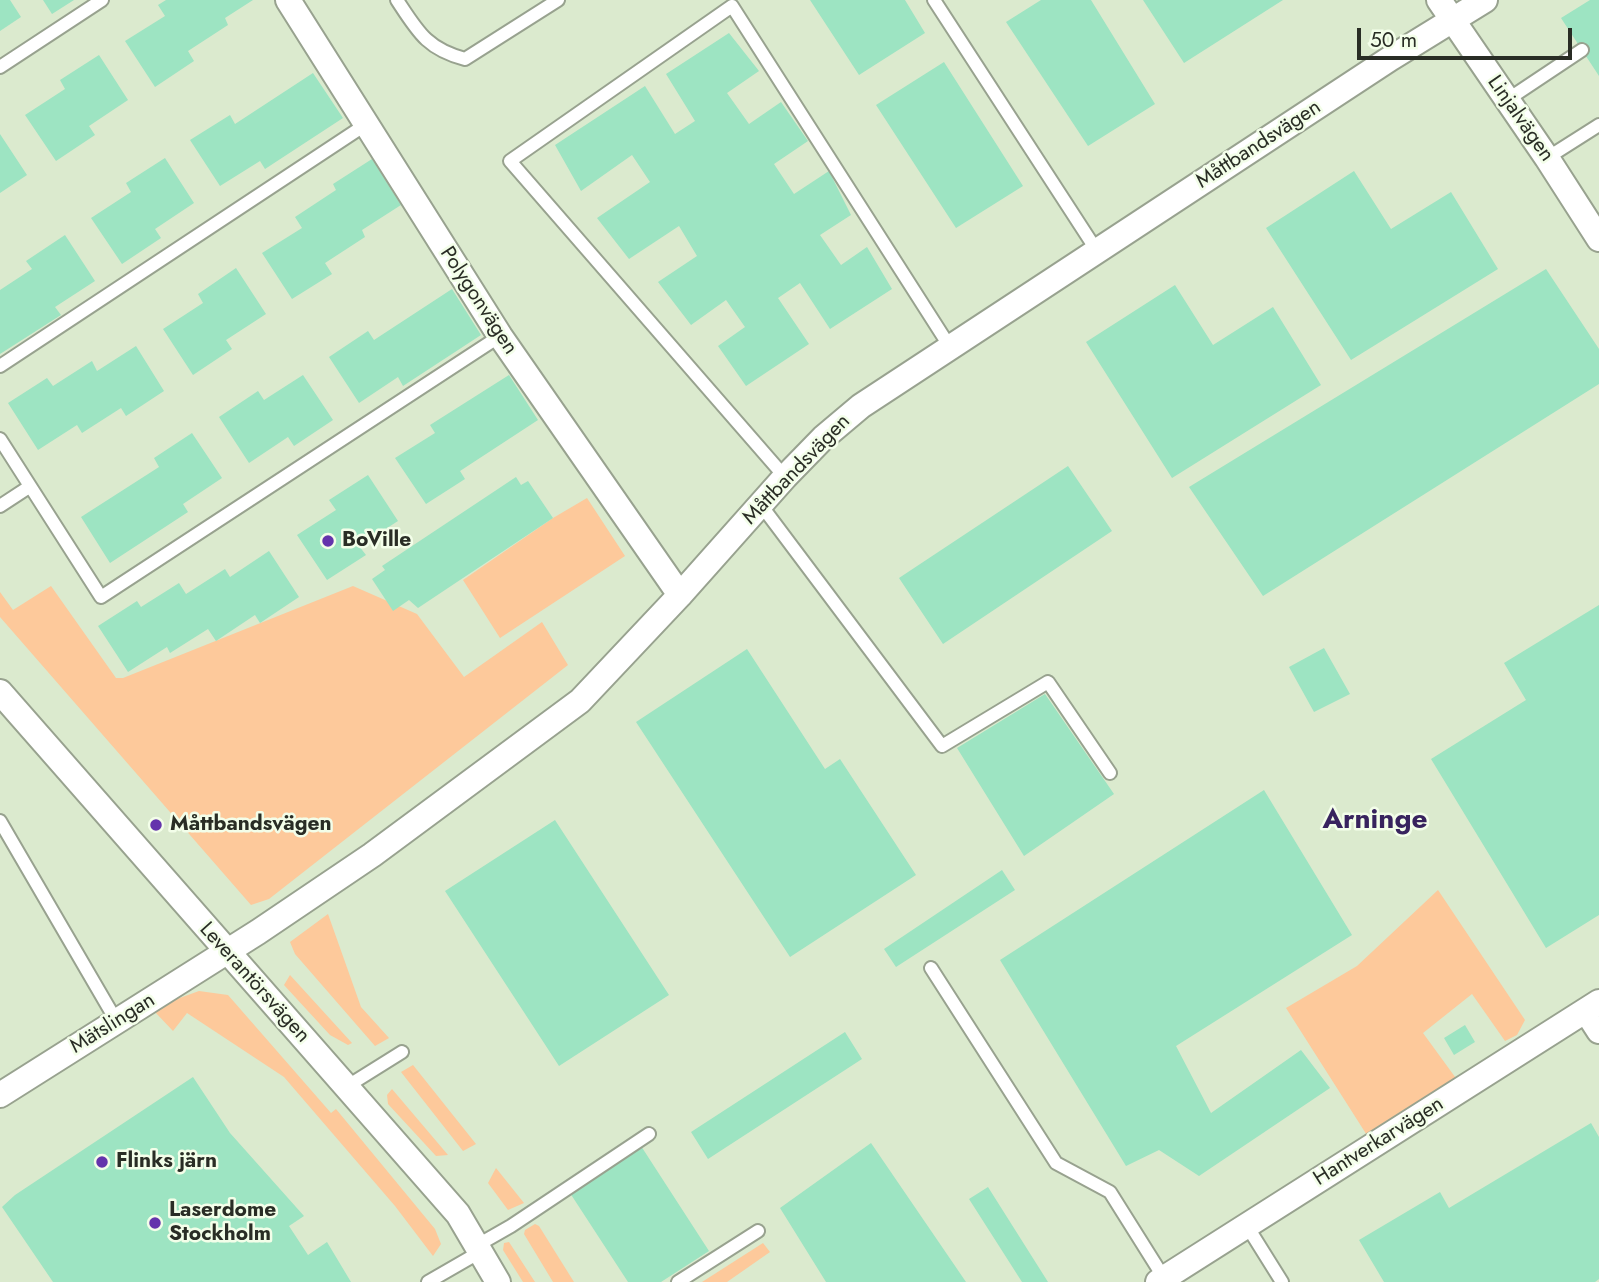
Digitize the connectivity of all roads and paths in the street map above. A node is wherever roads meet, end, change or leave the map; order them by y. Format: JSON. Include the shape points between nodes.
{"nodes":[{"id":1,"x":102,"y":0,"type":"edge"},
{"id":2,"x":288,"y":0,"type":"edge"},
{"id":3,"x":397,"y":0,"type":"edge"},
{"id":4,"x":558,"y":0,"type":"edge"},
{"id":5,"x":934,"y":0,"type":"edge"},
{"id":6,"x":1439,"y":0,"type":"edge"},
{"id":7,"x":1485,"y":0,"type":"edge"},
{"id":8,"x":1452,"y":21,"type":"junction"},
{"id":9,"x":1582,"y":50,"type":"dead end"},
{"id":10,"x":0,"y":67,"type":"edge"},
{"id":11,"x":1507,"y":100,"type":"junction"},
{"id":12,"x":365,"y":125,"type":"junction"},
{"id":13,"x":1599,"y":125,"type":"edge"},
{"id":14,"x":1547,"y":158,"type":"junction"},
{"id":15,"x":1599,"y":239,"type":"edge"},
{"id":16,"x":1097,"y":251,"type":"junction"},
{"id":17,"x":500,"y":336,"type":"junction"},
{"id":18,"x":950,"y":347,"type":"junction"},
{"id":19,"x":0,"y":366,"type":"edge"},
{"id":20,"x":0,"y":439,"type":"edge"},
{"id":21,"x":785,"y":477,"type":"junction"},
{"id":22,"x":29,"y":488,"type":"junction"},
{"id":23,"x":761,"y":505,"type":"junction"},
{"id":24,"x":0,"y":506,"type":"edge"},
{"id":25,"x":680,"y":595,"type":"junction"},
{"id":26,"x":0,"y":692,"type":"edge"},
{"id":27,"x":1110,"y":773,"type":"dead end"},
{"id":28,"x":0,"y":821,"type":"edge"},
{"id":29,"x":226,"y":952,"type":"junction"},
{"id":30,"x":931,"y":968,"type":"dead end"},
{"id":31,"x":1595,"y":1015,"type":"edge"},
{"id":32,"x":117,"y":1022,"type":"junction"},
{"id":33,"x":402,"y":1052,"type":"dead end"},
{"id":34,"x":346,"y":1087,"type":"junction"},
{"id":35,"x":0,"y":1095,"type":"edge"},
{"id":36,"x":649,"y":1134,"type":"dead end"},
{"id":37,"x":1247,"y":1226,"type":"junction"},
{"id":38,"x":758,"y":1231,"type":"dead end"},
{"id":39,"x":478,"y":1249,"type":"junction"},
{"id":40,"x":1161,"y":1280,"type":"edge"},
{"id":41,"x":428,"y":1282,"type":"edge"},
{"id":42,"x":498,"y":1282,"type":"edge"},
{"id":43,"x":678,"y":1282,"type":"edge"},
{"id":44,"x":1282,"y":1282,"type":"edge"}],
"edges":[{"from":1,"to":10,"type":"lane"},
{"from":2,"to":12,"type":"street","name":"Polygonvägen"},
{"from":3,"to":4,"type":"lane","via":[[418,32],[444,53],[465,59]]},
{"from":5,"to":16,"type":"lane"},
{"from":6,"to":8,"type":"street","name":"Linjalvägen"},
{"from":7,"to":8,"type":"street","name":"Måttbandsvägen"},
{"from":8,"to":11,"type":"street","name":"Linjalvägen"},
{"from":8,"to":16,"type":"street","name":"Måttbandsvägen"},
{"from":9,"to":11,"type":"lane"},
{"from":11,"to":14,"type":"street","name":"Linjalvägen"},
{"from":12,"to":17,"type":"street","name":"Polygonvägen"},
{"from":12,"to":19,"type":"lane"},
{"from":13,"to":14,"type":"lane"},
{"from":14,"to":15,"type":"street","name":"Linjalvägen"},
{"from":16,"to":18,"type":"street","name":"Måttbandsvägen"},
{"from":17,"to":22,"type":"lane","via":[[101,597]]},
{"from":17,"to":25,"type":"street","name":"Polygonvägen"},
{"from":18,"to":21,"type":"street","name":"Måttbandsvägen","via":[[861,406]]},
{"from":18,"to":21,"type":"lane","via":[[732,6],[510,160]]},
{"from":20,"to":22,"type":"lane"},
{"from":21,"to":23,"type":"street","name":"Måttbandsvägen"},
{"from":22,"to":24,"type":"lane"},
{"from":23,"to":25,"type":"street","name":"Måttbandsvägen"},
{"from":23,"to":27,"type":"lane","via":[[942,746],[1048,682]]},
{"from":25,"to":29,"type":"street","name":"Måttbandsvägen","via":[[580,701],[372,855]]},
{"from":26,"to":29,"type":"street","name":"Leverantörsvägen"},
{"from":28,"to":32,"type":"lane"},
{"from":29,"to":32,"type":"street","name":"Mätslingan"},
{"from":29,"to":34,"type":"street","name":"Leverantörsvägen"},
{"from":30,"to":40,"type":"lane","via":[[1056,1163],[1111,1192]]},
{"from":31,"to":37,"type":"street","name":"Hantverkarvägen"},
{"from":32,"to":35,"type":"street","name":"Mätslingan"},
{"from":33,"to":34,"type":"lane"},
{"from":34,"to":39,"type":"street","name":"Leverantörsvägen","via":[[458,1214]]},
{"from":36,"to":39,"type":"lane"},
{"from":37,"to":40,"type":"street","name":"Hantverkarvägen"},
{"from":37,"to":44,"type":"lane"},
{"from":38,"to":43,"type":"lane"},
{"from":39,"to":41,"type":"lane"},
{"from":39,"to":42,"type":"street","name":"Leverantörsvägen"}]}
